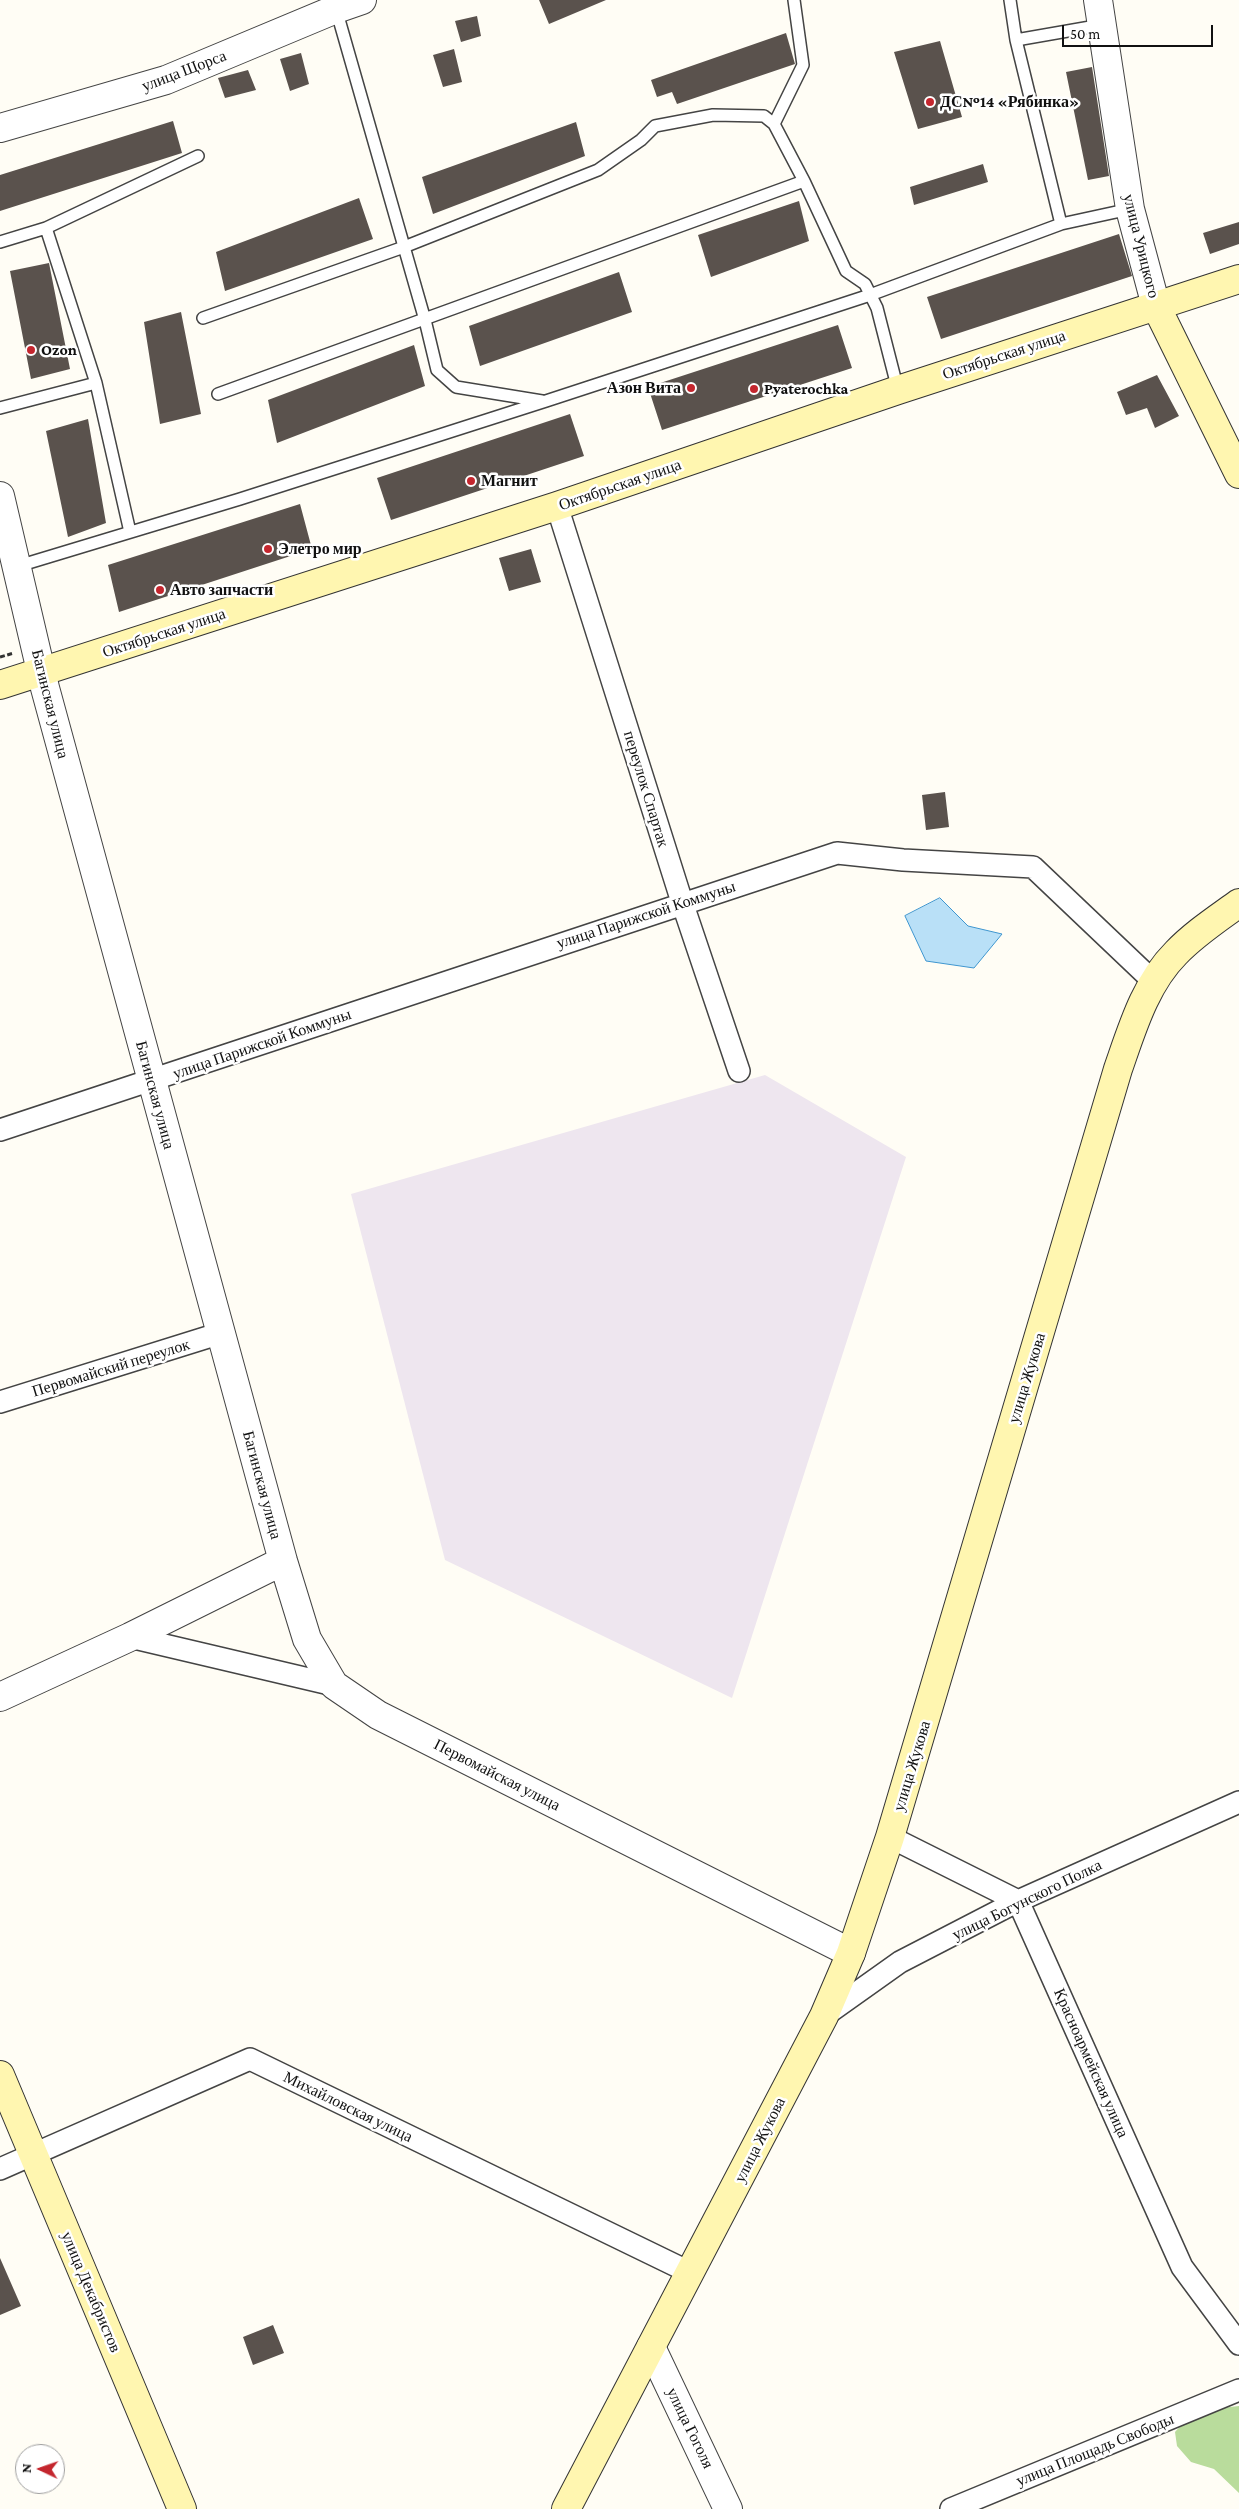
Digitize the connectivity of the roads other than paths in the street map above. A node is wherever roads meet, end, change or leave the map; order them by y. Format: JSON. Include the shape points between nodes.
{"nodes":[{"id":1,"x":362,"y":0,"type":"edge"},
{"id":2,"x":794,"y":0,"type":"edge"},
{"id":3,"x":1010,"y":0,"type":"edge"},
{"id":4,"x":336,"y":9,"type":"junction"},
{"id":5,"x":1100,"y":12,"type":"edge"},
{"id":6,"x":1016,"y":40,"type":"junction"},
{"id":7,"x":774,"y":124,"type":"junction"},
{"id":8,"x":0,"y":128,"type":"edge"},
{"id":9,"x":198,"y":156,"type":"dead end"},
{"id":10,"x":804,"y":181,"type":"junction"},
{"id":11,"x":1130,"y":209,"type":"junction"},
{"id":12,"x":1061,"y":224,"type":"junction"},
{"id":13,"x":46,"y":228,"type":"junction"},
{"id":14,"x":0,"y":242,"type":"edge"},
{"id":15,"x":404,"y":247,"type":"junction"},
{"id":16,"x":1239,"y":280,"type":"edge"},
{"id":17,"x":870,"y":295,"type":"junction"},
{"id":18,"x":1156,"y":306,"type":"junction"},
{"id":19,"x":203,"y":318,"type":"dead end"},
{"id":20,"x":426,"y":320,"type":"junction"},
{"id":21,"x":96,"y":383,"type":"junction"},
{"id":22,"x":898,"y":390,"type":"junction"},
{"id":23,"x":218,"y":394,"type":"dead end"},
{"id":24,"x":546,"y":401,"type":"junction"},
{"id":25,"x":0,"y":408,"type":"edge"},
{"id":26,"x":1239,"y":474,"type":"edge"},
{"id":27,"x":0,"y":496,"type":"edge"},
{"id":28,"x":557,"y":506,"type":"junction"},
{"id":29,"x":130,"y":532,"type":"junction"},
{"id":30,"x":16,"y":567,"type":"junction"},
{"id":31,"x":41,"y":672,"type":"junction"},
{"id":32,"x":0,"y":685,"type":"edge"},
{"id":33,"x":682,"y":902,"type":"junction"},
{"id":34,"x":1239,"y":903,"type":"edge"},
{"id":35,"x":1154,"y":982,"type":"junction"},
{"id":36,"x":739,"y":1071,"type":"dead end"},
{"id":37,"x":151,"y":1081,"type":"junction"},
{"id":38,"x":0,"y":1130,"type":"edge"},
{"id":39,"x":221,"y":1333,"type":"junction"},
{"id":40,"x":0,"y":1402,"type":"edge"},
{"id":41,"x":283,"y":1561,"type":"junction"},
{"id":42,"x":130,"y":1638,"type":"junction"},
{"id":43,"x":334,"y":1685,"type":"junction"},
{"id":44,"x":0,"y":1696,"type":"edge"},
{"id":45,"x":1239,"y":1802,"type":"edge"},
{"id":46,"x":890,"y":1838,"type":"junction"},
{"id":47,"x":1018,"y":1901,"type":"junction"},
{"id":48,"x":850,"y":1953,"type":"junction"},
{"id":49,"x":824,"y":2016,"type":"junction"},
{"id":50,"x":0,"y":2075,"type":"edge"},
{"id":51,"x":33,"y":2153,"type":"junction"},
{"id":52,"x":0,"y":2169,"type":"edge"},
{"id":53,"x":691,"y":2273,"type":"junction"},
{"id":54,"x":1239,"y":2344,"type":"edge"},
{"id":55,"x":651,"y":2347,"type":"junction"},
{"id":56,"x":1239,"y":2390,"type":"edge"},
{"id":57,"x":182,"y":2509,"type":"edge"},
{"id":58,"x":566,"y":2509,"type":"edge"},
{"id":59,"x":728,"y":2509,"type":"edge"},
{"id":60,"x":951,"y":2509,"type":"edge"}],
"edges":[{"from":1,"to":4,"type":"street","name":"улица Щорса"},
{"from":2,"to":7,"type":"lane","via":[[803,65]]},
{"from":3,"to":6,"type":"lane"},
{"from":4,"to":8,"type":"street","name":"улица Щорса","via":[[166,80]]},
{"from":4,"to":15,"type":"lane"},
{"from":5,"to":6,"type":"lane"},
{"from":5,"to":11,"type":"street","name":"улица Урицкого"},
{"from":6,"to":12,"type":"lane"},
{"from":7,"to":10,"type":"lane"},
{"from":7,"to":15,"type":"lane","via":[[764,116],[713,115],[655,126],[641,140],[598,170]]},
{"from":9,"to":13,"type":"lane"},
{"from":10,"to":17,"type":"lane","via":[[846,271],[865,284]]},
{"from":10,"to":20,"type":"lane"},
{"from":11,"to":12,"type":"lane"},
{"from":11,"to":18,"type":"street","name":"улица Урицкого"},
{"from":12,"to":17,"type":"lane"},
{"from":13,"to":14,"type":"lane"},
{"from":13,"to":21,"type":"lane"},
{"from":15,"to":19,"type":"lane"},
{"from":15,"to":20,"type":"lane"},
{"from":16,"to":18,"type":"main road","name":"Октябрьская улица"},
{"from":17,"to":22,"type":"lane","via":[[877,308]]},
{"from":17,"to":24,"type":"lane"},
{"from":18,"to":22,"type":"main road","name":"Октябрьская улица"},
{"from":18,"to":26,"type":"main road","name":"улица Урицкого"},
{"from":20,"to":23,"type":"lane"},
{"from":20,"to":24,"type":"lane","via":[[437,370],[456,387]]},
{"from":21,"to":25,"type":"lane"},
{"from":21,"to":29,"type":"lane"},
{"from":22,"to":28,"type":"main road","name":"Октябрьская улица"},
{"from":24,"to":29,"type":"lane"},
{"from":27,"to":30,"type":"street","name":"Багинская улица"},
{"from":28,"to":31,"type":"main road","name":"Октябрьская улица"},
{"from":28,"to":33,"type":"street","name":"переулок Спартак"},
{"from":29,"to":30,"type":"lane"},
{"from":30,"to":31,"type":"street","name":"Багинская улица"},
{"from":31,"to":32,"type":"main road","name":"Октябрьская улица"},
{"from":31,"to":37,"type":"street","name":"Багинская улица"},
{"from":33,"to":35,"type":"street","name":"улица Парижской Коммуны","via":[[837,853],[1033,867]]},
{"from":33,"to":36,"type":"street","name":"переулок Спартак"},
{"from":33,"to":37,"type":"street","name":"улица Парижской Коммуны"},
{"from":34,"to":35,"type":"main road","via":[[1174,954]]},
{"from":35,"to":46,"type":"main road","name":"улица Жукова","via":[[1138,1014],[1118,1069]]},
{"from":37,"to":38,"type":"street","name":"улица Парижской Коммуны"},
{"from":37,"to":39,"type":"street","name":"Багинская улица"},
{"from":39,"to":40,"type":"street","name":"Первомайский переулок"},
{"from":39,"to":41,"type":"street","name":"Багинская улица"},
{"from":41,"to":42,"type":"street"},
{"from":41,"to":43,"type":"street","name":"Багинская улица","via":[[307,1639]]},
{"from":42,"to":43,"type":"street","name":"Первомайская улица"},
{"from":42,"to":44,"type":"street"},
{"from":43,"to":48,"type":"street","name":"Первомайская улица","via":[[378,1716]]},
{"from":45,"to":47,"type":"street","name":"улица Богунского Полка"},
{"from":46,"to":47,"type":"street"},
{"from":46,"to":48,"type":"main road","name":"улица Жукова"},
{"from":47,"to":49,"type":"street","name":"улица Богунского Полка","via":[[900,1962]]},
{"from":47,"to":54,"type":"street","name":"Красноармейская улица","via":[[1182,2267]]},
{"from":48,"to":49,"type":"main road","name":"улица Жукова"},
{"from":49,"to":53,"type":"main road","name":"улица Жукова"},
{"from":50,"to":51,"type":"main road","name":"улица Декабристов"},
{"from":51,"to":52,"type":"street","name":"Михайловская улица"},
{"from":51,"to":53,"type":"street","name":"Михайловская улица","via":[[250,2059]]},
{"from":51,"to":57,"type":"main road","name":"улица Декабристов"},
{"from":53,"to":55,"type":"main road","name":"улица Жукова"},
{"from":55,"to":58,"type":"main road","name":"улица Жукова"},
{"from":55,"to":59,"type":"street","name":"улица Гоголя"},
{"from":56,"to":60,"type":"street","name":"улица Площадь Свободы"}]}
